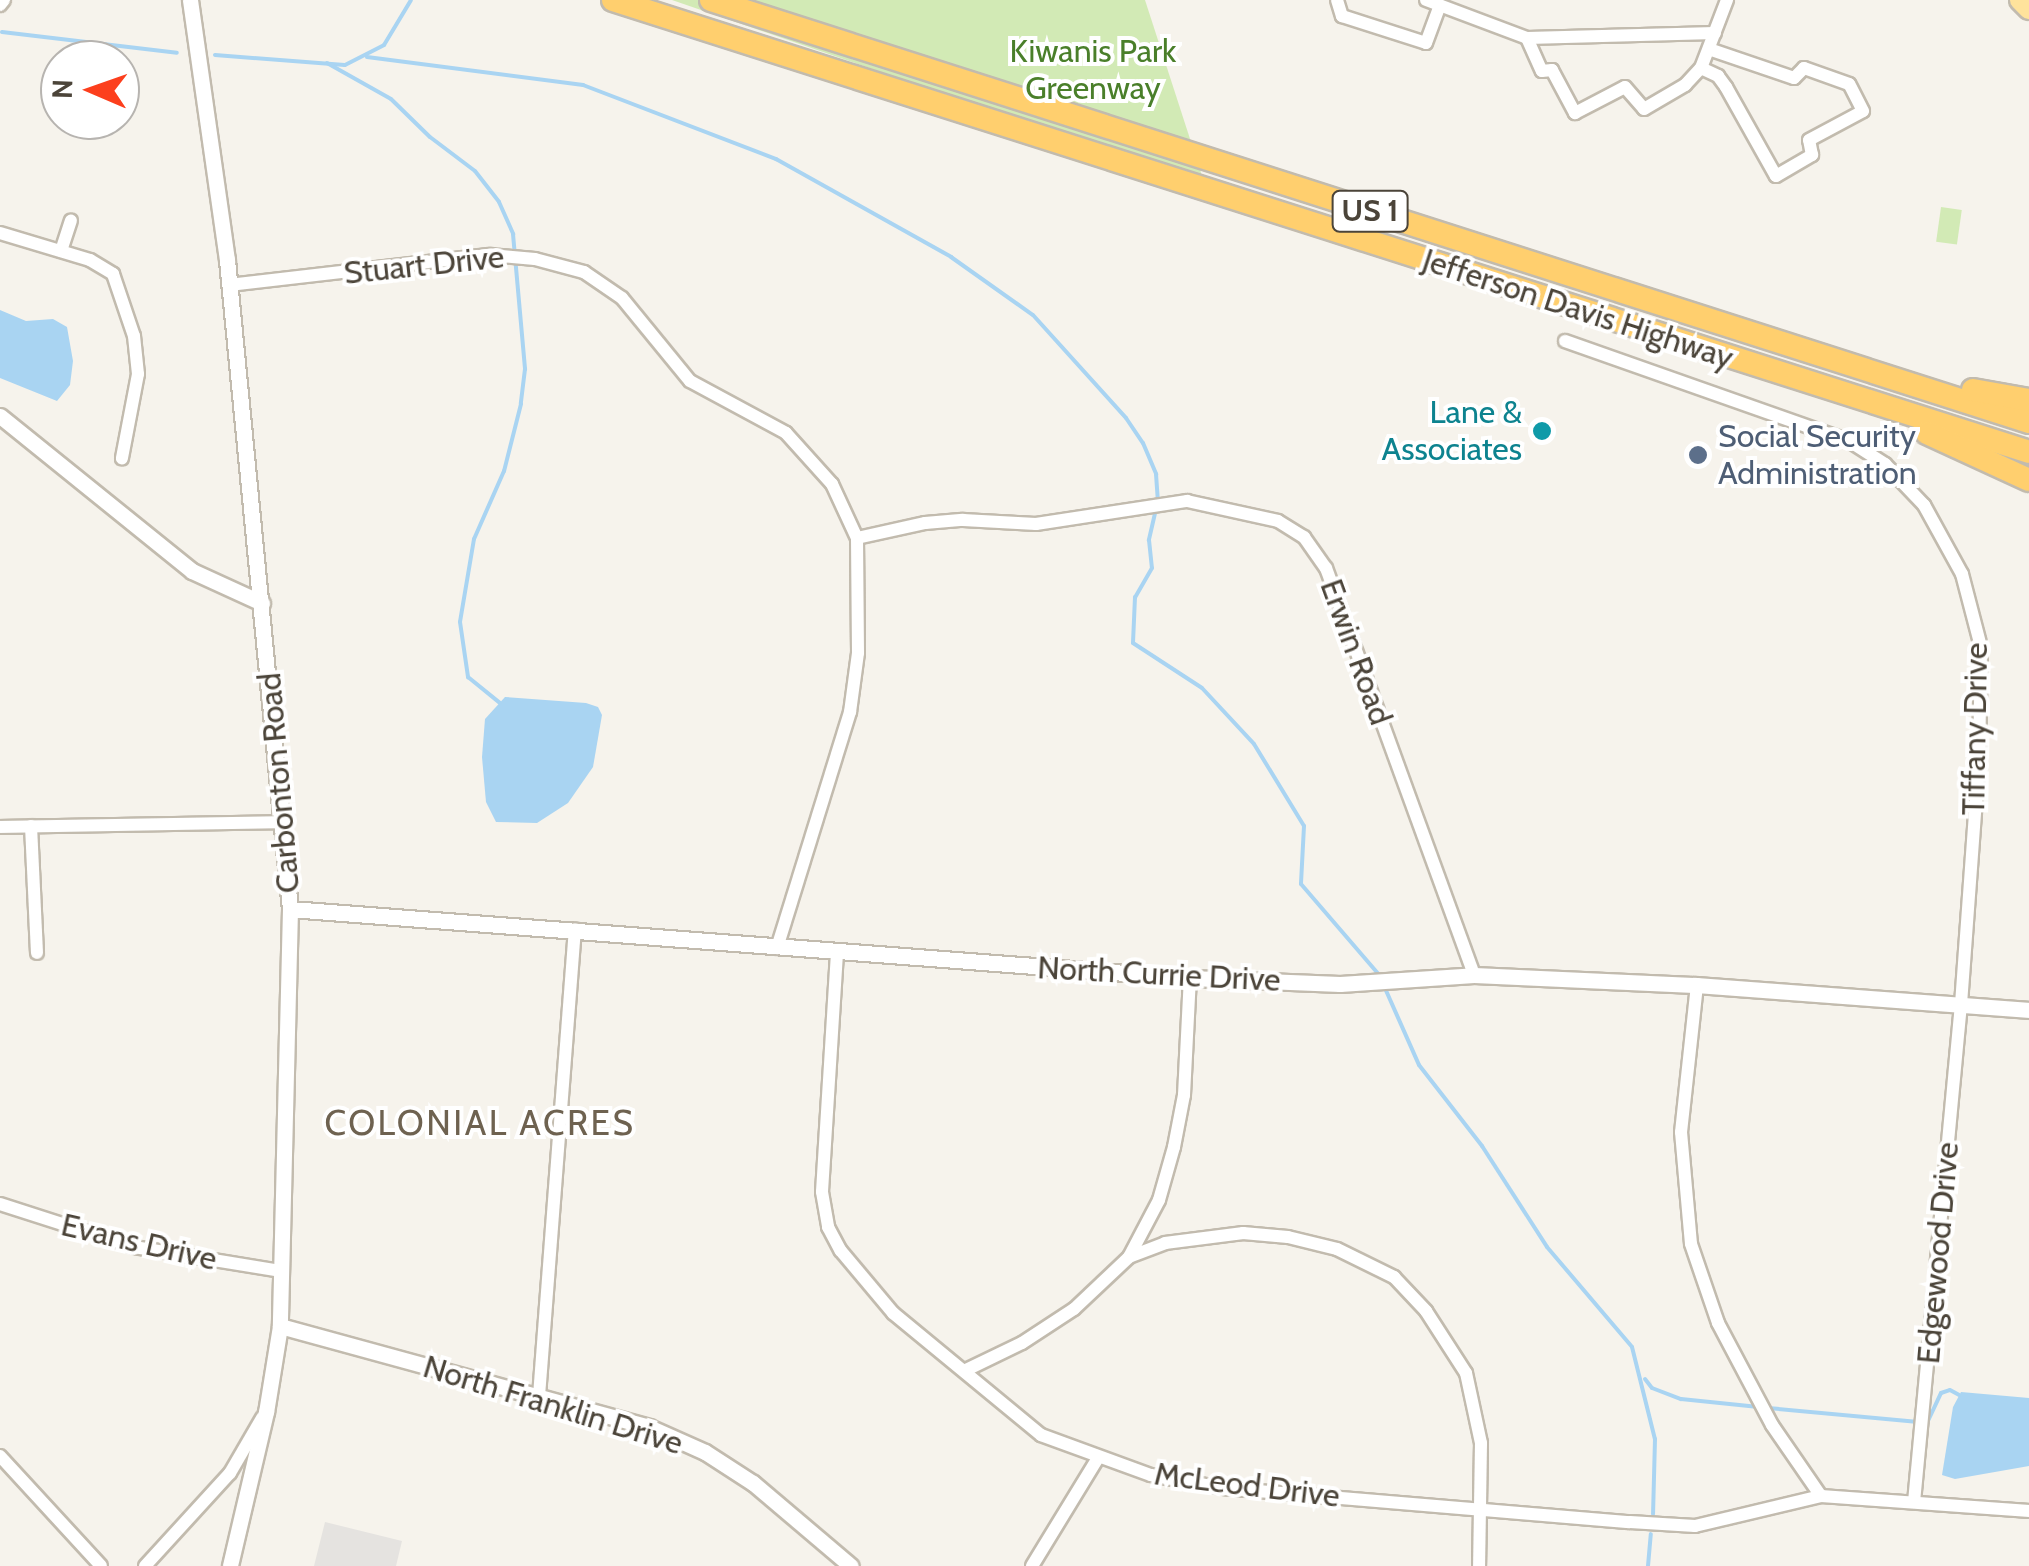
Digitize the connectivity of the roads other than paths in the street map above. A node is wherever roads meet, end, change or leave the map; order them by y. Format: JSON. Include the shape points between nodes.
{"nodes":[{"id":1,"x":190,"y":0,"type":"edge"},
{"id":2,"x":613,"y":0,"type":"edge"},
{"id":3,"x":711,"y":0,"type":"edge"},
{"id":4,"x":1337,"y":0,"type":"edge"},
{"id":5,"x":1727,"y":0,"type":"edge"},
{"id":6,"x":2020,"y":0,"type":"edge"},
{"id":7,"x":1432,"y":3,"type":"edge"},
{"id":8,"x":2029,"y":9,"type":"edge"},
{"id":9,"x":1715,"y":33,"type":"junction"},
{"id":10,"x":1527,"y":38,"type":"junction"},
{"id":11,"x":1708,"y":49,"type":"junction"},
{"id":12,"x":1701,"y":68,"type":"junction"},
{"id":13,"x":71,"y":222,"type":"dead end"},
{"id":14,"x":0,"y":233,"type":"edge"},
{"id":15,"x":61,"y":250,"type":"junction"},
{"id":16,"x":230,"y":285,"type":"junction"},
{"id":17,"x":1564,"y":341,"type":"dead end"},
{"id":18,"x":1865,"y":368,"type":"junction"},
{"id":19,"x":1819,"y":385,"type":"junction"},
{"id":20,"x":2029,"y":400,"type":"edge"},
{"id":21,"x":0,"y":416,"type":"edge"},
{"id":22,"x":2029,"y":422,"type":"edge"},
{"id":23,"x":2029,"y":452,"type":"edge"},
{"id":24,"x":122,"y":458,"type":"dead end"},
{"id":25,"x":2029,"y":480,"type":"edge"},
{"id":26,"x":857,"y":538,"type":"junction"},
{"id":27,"x":262,"y":603,"type":"junction"},
{"id":28,"x":284,"y":822,"type":"junction"},
{"id":29,"x":31,"y":826,"type":"junction"},
{"id":30,"x":0,"y":827,"type":"edge"},
{"id":31,"x":290,"y":909,"type":"junction"},
{"id":32,"x":575,"y":929,"type":"junction"},
{"id":33,"x":778,"y":948,"type":"junction"},
{"id":34,"x":837,"y":953,"type":"junction"},
{"id":35,"x":36,"y":954,"type":"dead end"},
{"id":36,"x":1474,"y":974,"type":"junction"},
{"id":37,"x":1190,"y":978,"type":"junction"},
{"id":38,"x":1698,"y":985,"type":"junction"},
{"id":39,"x":1961,"y":1004,"type":"junction"},
{"id":40,"x":2029,"y":1010,"type":"edge"},
{"id":41,"x":0,"y":1204,"type":"edge"},
{"id":42,"x":1129,"y":1257,"type":"junction"},
{"id":43,"x":280,"y":1271,"type":"junction"},
{"id":44,"x":280,"y":1326,"type":"junction"},
{"id":45,"x":964,"y":1371,"type":"junction"},
{"id":46,"x":540,"y":1396,"type":"junction"},
{"id":47,"x":266,"y":1412,"type":"junction"},
{"id":48,"x":0,"y":1456,"type":"edge"},
{"id":49,"x":1098,"y":1458,"type":"junction"},
{"id":50,"x":1821,"y":1496,"type":"junction"},
{"id":51,"x":1914,"y":1502,"type":"junction"},
{"id":52,"x":1483,"y":1506,"type":"junction"},
{"id":53,"x":2029,"y":1510,"type":"edge"},
{"id":54,"x":101,"y":1566,"type":"edge"},
{"id":55,"x":144,"y":1566,"type":"edge"},
{"id":56,"x":230,"y":1566,"type":"edge"},
{"id":57,"x":850,"y":1566,"type":"edge"},
{"id":58,"x":1032,"y":1566,"type":"edge"},
{"id":59,"x":1479,"y":1566,"type":"edge"}],
"edges":[{"from":1,"to":16,"type":"street","name":"Carbonton Road"},
{"from":2,"to":19,"type":"highway","name":"Jefferson Davis Highway","number":"US 1"},
{"from":3,"to":18,"type":"highway","name":"Jefferson Davis Highway","number":"US 1"},
{"from":4,"to":7,"type":"street","via":[[1342,16],[1426,43]]},
{"from":5,"to":9,"type":"street"},
{"from":6,"to":8,"type":"main road"},
{"from":7,"to":10,"type":"street"},
{"from":9,"to":10,"type":"street"},
{"from":9,"to":11,"type":"street"},
{"from":10,"to":12,"type":"street","via":[[1542,72],[1552,70],[1575,112],[1625,86],[1644,110]]},
{"from":11,"to":12,"type":"street"},
{"from":11,"to":12,"type":"street","via":[[1794,78],[1804,68],[1849,84],[1862,111],[1809,140],[1812,155],[1776,176],[1726,87]]},
{"from":13,"to":15,"type":"street"},
{"from":14,"to":15,"type":"street"},
{"from":15,"to":24,"type":"street","via":[[114,274],[134,336],[138,374]]},
{"from":16,"to":26,"type":"street","name":"Stuart Drive","via":[[490,255],[584,272],[622,298],[690,381],[786,432],[832,484]]},
{"from":16,"to":27,"type":"street","name":"Carbonton Road"},
{"from":17,"to":39,"type":"street","name":"Tiffany Drive","via":[[1849,441],[1885,464],[1924,505],[1962,574],[1981,647]]},
{"from":18,"to":20,"type":"highway"},
{"from":18,"to":22,"type":"highway","name":"Jefferson Davis Highway","number":"US 1"},
{"from":19,"to":23,"type":"highway","name":"Jefferson Davis Highway","number":"US 1"},
{"from":19,"to":25,"type":"highway"},
{"from":21,"to":27,"type":"street","via":[[192,571]]},
{"from":26,"to":33,"type":"street","name":"Stuart Drive","via":[[858,653],[850,712]]},
{"from":26,"to":36,"type":"street","name":"Erwin Road","via":[[925,523],[1036,524],[1187,501],[1278,521],[1304,537],[1326,568]]},
{"from":27,"to":28,"type":"street","name":"Carbonton Road"},
{"from":28,"to":29,"type":"street"},
{"from":28,"to":31,"type":"street","name":"Carbonton Road"},
{"from":29,"to":30,"type":"street"},
{"from":29,"to":35,"type":"street"},
{"from":31,"to":32,"type":"street","name":"North Currie Drive"},
{"from":31,"to":43,"type":"street","name":"Carbonton Road"},
{"from":32,"to":33,"type":"street","name":"North Currie Drive"},
{"from":32,"to":46,"type":"street"},
{"from":33,"to":34,"type":"street","name":"North Currie Drive"},
{"from":34,"to":37,"type":"street","name":"North Currie Drive"},
{"from":34,"to":45,"type":"street","name":"McLeod Drive","via":[[822,1192],[828,1226],[841,1252],[894,1313]]},
{"from":36,"to":37,"type":"street","name":"North Currie Drive","via":[[1340,984]]},
{"from":36,"to":38,"type":"street","name":"North Currie Drive"},
{"from":37,"to":42,"type":"street","via":[[1174,1148],[1159,1200]]},
{"from":38,"to":39,"type":"street","name":"North Currie Drive"},
{"from":38,"to":50,"type":"street","via":[[1681,1132],[1690,1244],[1718,1322],[1772,1425]]},
{"from":39,"to":40,"type":"street","name":"North Currie Drive"},
{"from":39,"to":51,"type":"street","name":"Edgewood Drive"},
{"from":41,"to":43,"type":"street","name":"Evans Drive","via":[[134,1247]]},
{"from":42,"to":45,"type":"street","via":[[1074,1309]]},
{"from":42,"to":52,"type":"street","via":[[1165,1243],[1288,1236],[1337,1249],[1394,1277],[1426,1311],[1466,1373],[1482,1442]]},
{"from":43,"to":44,"type":"street","name":"Carbonton Road"},
{"from":44,"to":46,"type":"street","name":"North Franklin Drive"},
{"from":44,"to":47,"type":"street","name":"Carbonton Road"},
{"from":45,"to":49,"type":"street","name":"McLeod Drive","via":[[1041,1435]]},
{"from":46,"to":57,"type":"street","name":"North Franklin Drive","via":[[649,1427],[705,1452],[804,1522]]},
{"from":47,"to":55,"type":"street","via":[[230,1473]]},
{"from":47,"to":56,"type":"street","name":"Carbonton Road"},
{"from":48,"to":54,"type":"street"},
{"from":49,"to":52,"type":"street","name":"McLeod Drive","via":[[1222,1488]]},
{"from":49,"to":58,"type":"street"},
{"from":50,"to":51,"type":"street","name":"McLeod Drive"},
{"from":50,"to":52,"type":"street","name":"McLeod Drive","via":[[1695,1526]]},
{"from":51,"to":53,"type":"street","name":"McLeod Drive"},
{"from":52,"to":59,"type":"street"}]}
